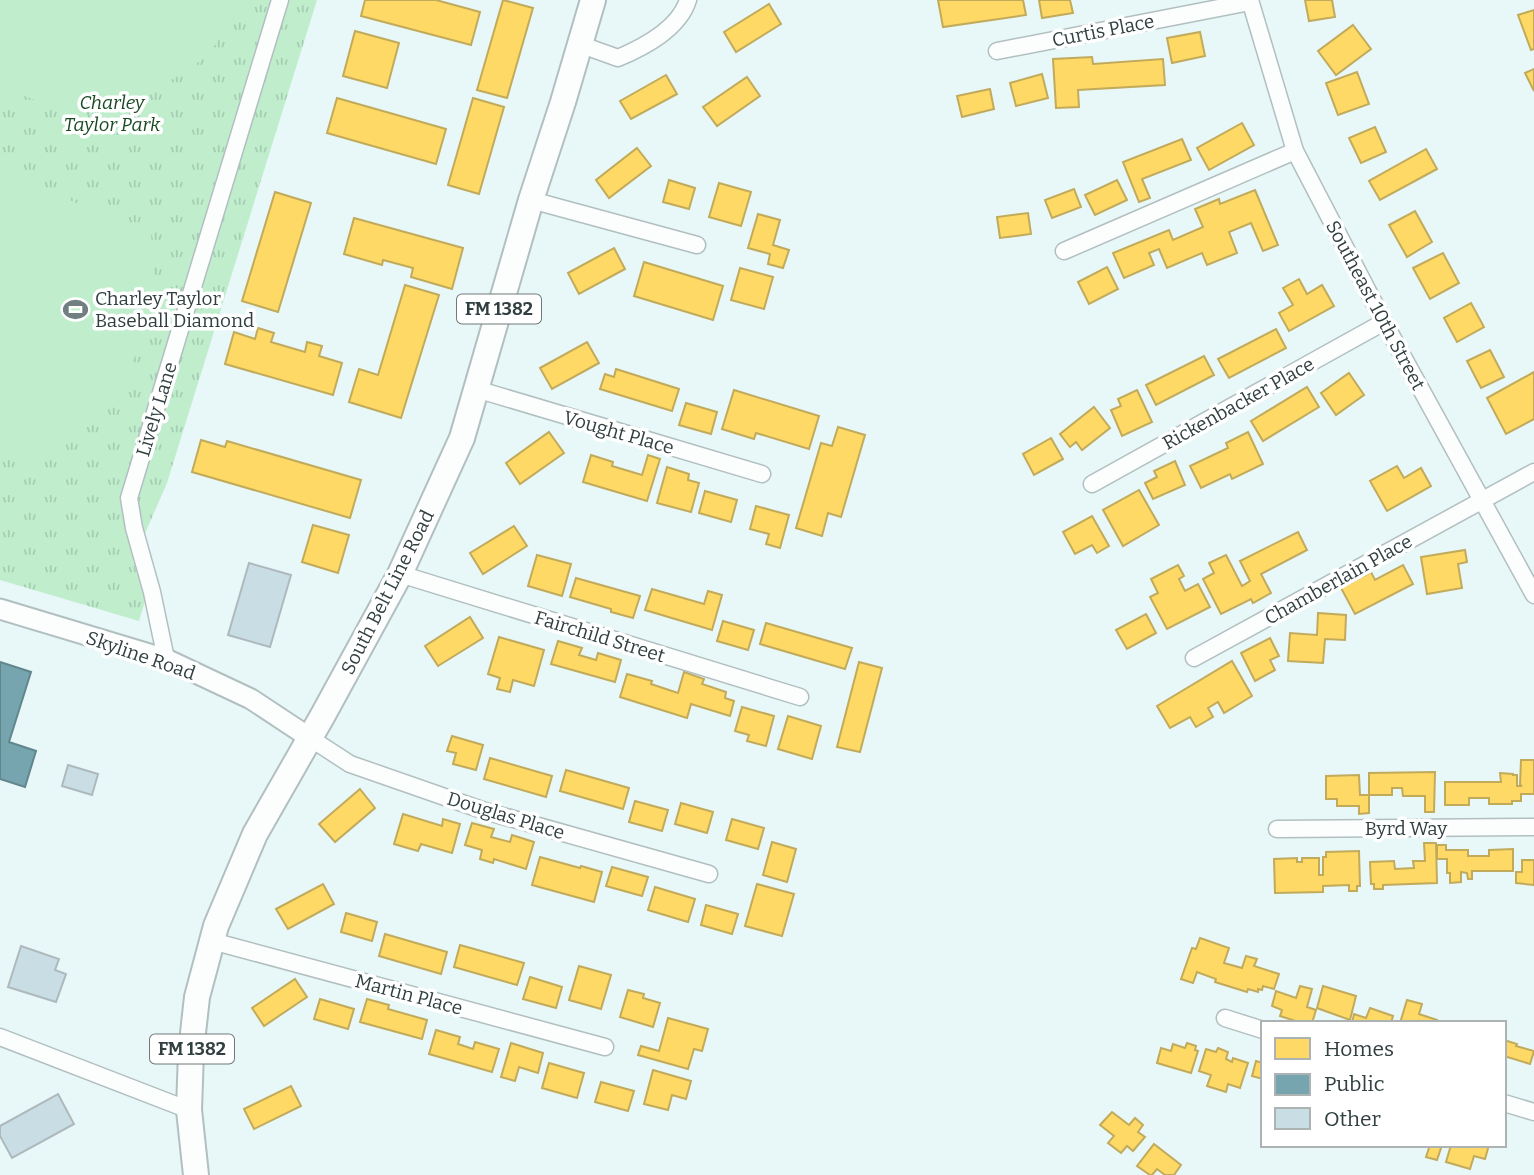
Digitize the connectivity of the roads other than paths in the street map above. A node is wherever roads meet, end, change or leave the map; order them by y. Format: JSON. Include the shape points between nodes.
{"nodes":[{"id":1,"x":280,"y":0,"type":"edge"},
{"id":2,"x":593,"y":0,"type":"edge"},
{"id":3,"x":688,"y":0,"type":"edge"},
{"id":4,"x":1250,"y":1,"type":"edge"},
{"id":5,"x":579,"y":44,"type":"junction"},
{"id":6,"x":997,"y":51,"type":"dead end"},
{"id":7,"x":1295,"y":151,"type":"junction"},
{"id":8,"x":531,"y":200,"type":"junction"},
{"id":9,"x":697,"y":245,"type":"dead end"},
{"id":10,"x":1064,"y":251,"type":"dead end"},
{"id":11,"x":1384,"y":322,"type":"junction"},
{"id":12,"x":476,"y":389,"type":"junction"},
{"id":13,"x":1534,"y":472,"type":"edge"},
{"id":14,"x":762,"y":474,"type":"dead end"},
{"id":15,"x":1092,"y":484,"type":"dead end"},
{"id":16,"x":1482,"y":500,"type":"junction"},
{"id":17,"x":400,"y":575,"type":"junction"},
{"id":18,"x":1534,"y":595,"type":"edge"},
{"id":19,"x":0,"y":609,"type":"edge"},
{"id":20,"x":1194,"y":658,"type":"dead end"},
{"id":21,"x":166,"y":659,"type":"junction"},
{"id":22,"x":800,"y":697,"type":"dead end"},
{"id":23,"x":310,"y":738,"type":"junction"},
{"id":24,"x":1534,"y":827,"type":"edge"},
{"id":25,"x":1278,"y":829,"type":"dead end"},
{"id":26,"x":709,"y":874,"type":"dead end"},
{"id":27,"x":212,"y":941,"type":"junction"},
{"id":28,"x":1225,"y":1018,"type":"dead end"},
{"id":29,"x":1261,"y":1029,"type":"edge"},
{"id":30,"x":0,"y":1037,"type":"edge"},
{"id":31,"x":605,"y":1047,"type":"dead end"},
{"id":32,"x":1506,"y":1104,"type":"edge"},
{"id":33,"x":189,"y":1110,"type":"junction"},
{"id":34,"x":1534,"y":1112,"type":"edge"},
{"id":35,"x":195,"y":1175,"type":"edge"}],
"edges":[{"from":1,"to":21,"type":"street","name":"Lively Lane","via":[[129,498]]},
{"from":2,"to":5,"type":"main road","name":"South Belt Line Road","number":"FM 1382"},
{"from":3,"to":5,"type":"street","via":[[684,11],[665,30],[618,58]]},
{"from":4,"to":6,"type":"street","name":"Curtis Place"},
{"from":4,"to":7,"type":"street","name":"Southeast 10th Street"},
{"from":5,"to":8,"type":"main road","name":"South Belt Line Road","number":"FM 1382"},
{"from":7,"to":10,"type":"street"},
{"from":7,"to":11,"type":"street","name":"Southeast 10th Street"},
{"from":8,"to":9,"type":"street"},
{"from":8,"to":12,"type":"main road","name":"South Belt Line Road","number":"FM 1382"},
{"from":11,"to":15,"type":"street","name":"Rickenbacker Place"},
{"from":11,"to":16,"type":"street","name":"Southeast 10th Street"},
{"from":12,"to":14,"type":"street","name":"Vought Place"},
{"from":12,"to":17,"type":"main road","name":"South Belt Line Road","number":"FM 1382","via":[[462,438]]},
{"from":13,"to":16,"type":"street","name":"Chamberlain Place"},
{"from":16,"to":18,"type":"street","name":"Southeast 10th Street"},
{"from":16,"to":20,"type":"street","name":"Chamberlain Place"},
{"from":17,"to":22,"type":"street","name":"Fairchild Street"},
{"from":17,"to":23,"type":"main road","name":"South Belt Line Road","number":"FM 1382"},
{"from":19,"to":21,"type":"street","name":"Skyline Road"},
{"from":21,"to":23,"type":"street","name":"Skyline Road","via":[[251,699]]},
{"from":23,"to":26,"type":"street","name":"Douglas Place","via":[[350,764],[485,811]]},
{"from":23,"to":27,"type":"main road","name":"South Belt Line Road","number":"FM 1382","via":[[255,834]]},
{"from":24,"to":25,"type":"street","name":"Byrd Way"},
{"from":27,"to":31,"type":"street","name":"Martin Place"},
{"from":27,"to":33,"type":"main road","name":"South Belt Line Road","number":"FM 1382","via":[[197,997]]},
{"from":28,"to":29,"type":"street"},
{"from":30,"to":33,"type":"street"},
{"from":32,"to":34,"type":"street"},
{"from":33,"to":35,"type":"main road","name":"South Belt Line Road","number":"FM 1382"}]}
